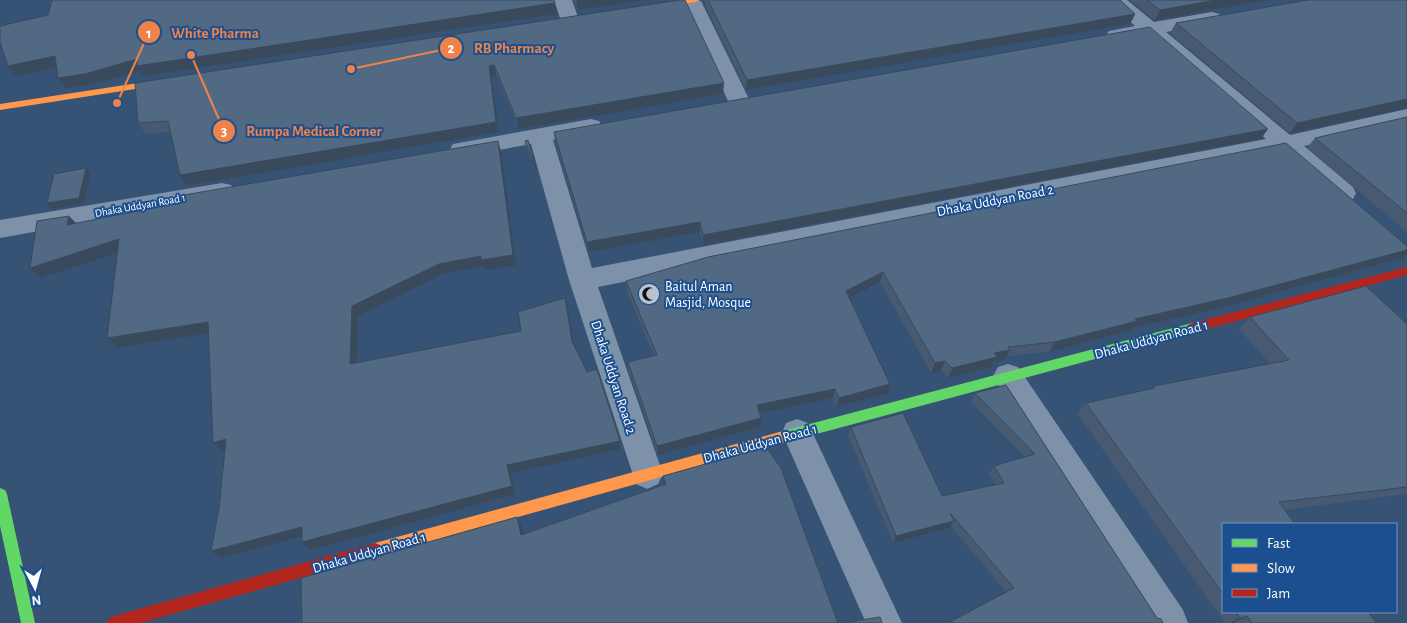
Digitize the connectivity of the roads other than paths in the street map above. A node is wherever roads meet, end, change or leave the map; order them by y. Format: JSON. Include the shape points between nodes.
{"nodes":[{"id":1,"x":563,"y":0,"type":"edge"},
{"id":2,"x":696,"y":0,"type":"edge"},
{"id":3,"x":1116,"y":0,"type":"edge"},
{"id":4,"x":692,"y":1,"type":"edge"},
{"id":5,"x":636,"y":10,"type":"edge"},
{"id":6,"x":1228,"y":15,"type":"edge"},
{"id":7,"x":569,"y":20,"type":"edge"},
{"id":8,"x":1151,"y":29,"type":"junction"},
{"id":9,"x":1092,"y":39,"type":"edge"},
{"id":10,"x":179,"y":80,"type":"edge"},
{"id":11,"x":739,"y":101,"type":"edge"},
{"id":12,"x":0,"y":107,"type":"edge"},
{"id":13,"x":1407,"y":116,"type":"edge"},
{"id":14,"x":616,"y":122,"type":"edge"},
{"id":15,"x":540,"y":135,"type":"junction"},
{"id":16,"x":1286,"y":143,"type":"junction"},
{"id":17,"x":442,"y":152,"type":"edge"},
{"id":18,"x":245,"y":186,"type":"edge"},
{"id":19,"x":1362,"y":208,"type":"edge"},
{"id":20,"x":0,"y":229,"type":"edge"},
{"id":21,"x":1407,"y":271,"type":"edge"},
{"id":22,"x":582,"y":280,"type":"junction"},
{"id":23,"x":1008,"y":376,"type":"junction"},
{"id":24,"x":797,"y":432,"type":"junction"},
{"id":25,"x":647,"y":474,"type":"junction"},
{"id":26,"x":0,"y":494,"type":"edge"},
{"id":27,"x":28,"y":623,"type":"edge"},
{"id":28,"x":114,"y":623,"type":"edge"},
{"id":29,"x":884,"y":623,"type":"edge"},
{"id":30,"x":1170,"y":623,"type":"edge"}],
"edges":[{"from":1,"to":7,"type":"street"},
{"from":2,"to":4,"type":"main road"},
{"from":3,"to":8,"type":"street"},
{"from":4,"to":5,"type":"main road"},
{"from":4,"to":11,"type":"street"},
{"from":6,"to":8,"type":"street"},
{"from":8,"to":9,"type":"street"},
{"from":8,"to":16,"type":"street"},
{"from":10,"to":12,"type":"main road"},
{"from":13,"to":16,"type":"street","name":"Dhaka Uddyan Road 2"},
{"from":14,"to":15,"type":"street"},
{"from":15,"to":17,"type":"street"},
{"from":15,"to":22,"type":"street","name":"Dhaka Uddyan Road 2"},
{"from":16,"to":19,"type":"street"},
{"from":16,"to":22,"type":"street","name":"Dhaka Uddyan Road 2"},
{"from":18,"to":20,"type":"street","name":"Dhaka Uddyan Road 1"},
{"from":21,"to":23,"type":"main road","name":"Dhaka Uddyan Road 1"},
{"from":22,"to":25,"type":"street","name":"Dhaka Uddyan Road 2"},
{"from":23,"to":24,"type":"main road","name":"Dhaka Uddyan Road 1"},
{"from":23,"to":30,"type":"street"},
{"from":24,"to":25,"type":"main road","name":"Dhaka Uddyan Road 1"},
{"from":24,"to":29,"type":"street"},
{"from":25,"to":28,"type":"main road","name":"Dhaka Uddyan Road 1"},
{"from":26,"to":27,"type":"main road"}]}
